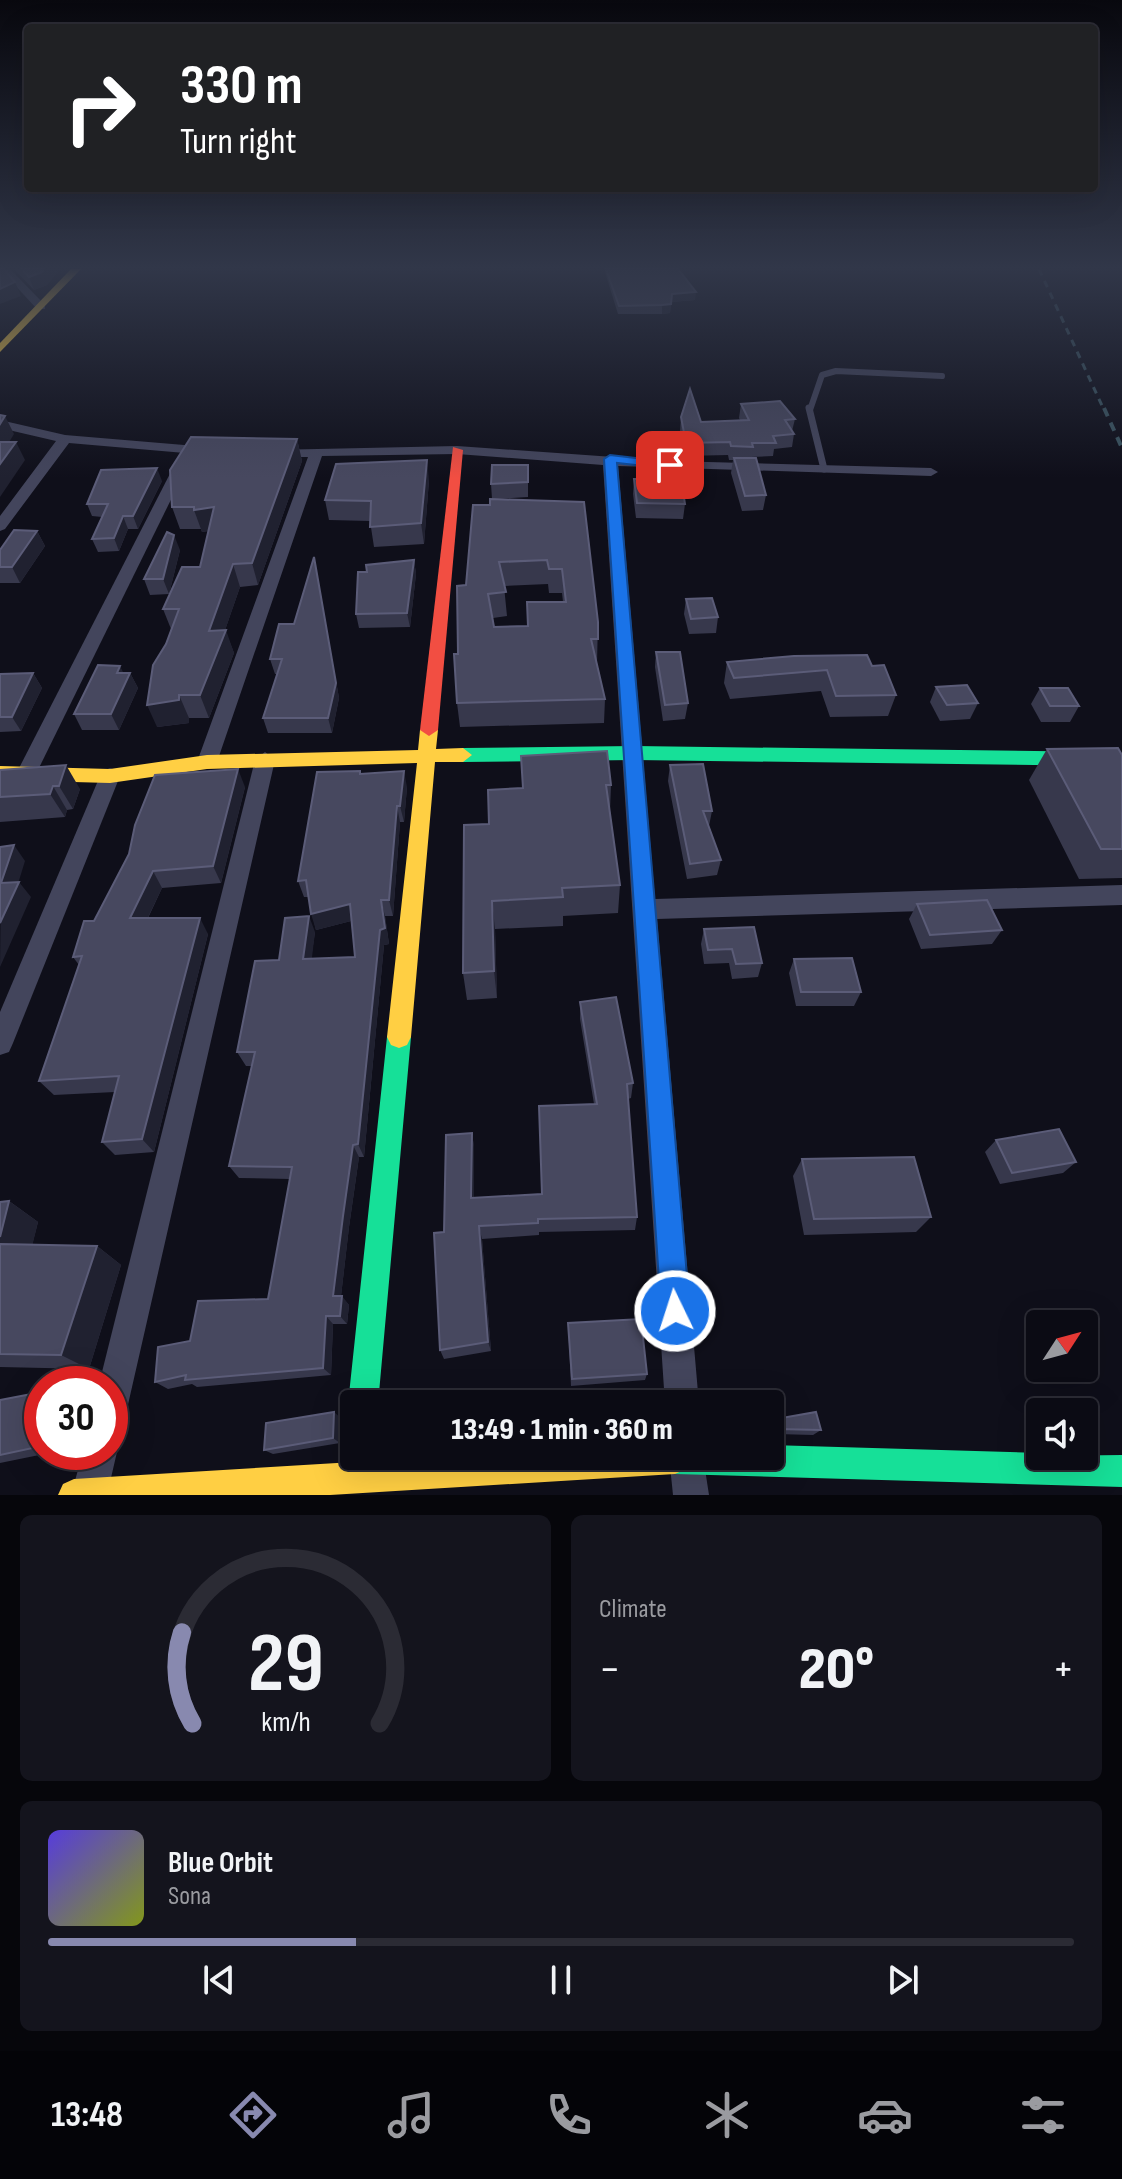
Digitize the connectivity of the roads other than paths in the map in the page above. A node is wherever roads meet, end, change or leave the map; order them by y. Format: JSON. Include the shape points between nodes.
{"nodes":[{"id":1,"x":942,"y":376,"type":"dead end"},
{"id":2,"x":0,"y":424,"type":"edge"},
{"id":3,"x":65,"y":439,"type":"junction"},
{"id":4,"x":457,"y":450,"type":"junction"},
{"id":5,"x":188,"y":451,"type":"junction"},
{"id":6,"x":220,"y":451,"type":"edge"},
{"id":7,"x":252,"y":452,"type":"edge"},
{"id":8,"x":316,"y":454,"type":"junction"},
{"id":9,"x":610,"y":459,"type":"junction"},
{"id":10,"x":824,"y":469,"type":"junction"},
{"id":11,"x":931,"y":472,"type":"dead end"},
{"id":12,"x":0,"y":526,"type":"edge"},
{"id":13,"x":635,"y":753,"type":"junction"},
{"id":14,"x":429,"y":755,"type":"junction"},
{"id":15,"x":265,"y":760,"type":"junction"},
{"id":16,"x":207,"y":762,"type":"junction"},
{"id":17,"x":1122,"y":763,"type":"edge"},
{"id":18,"x":0,"y":773,"type":"edge"},
{"id":19,"x":26,"y":774,"type":"junction"},
{"id":20,"x":110,"y":776,"type":"junction"},
{"id":21,"x":1122,"y":895,"type":"edge"},
{"id":22,"x":646,"y":909,"type":"junction"},
{"id":23,"x":0,"y":1043,"type":"edge"},
{"id":24,"x":120,"y":1366,"type":"edge"},
{"id":25,"x":364,"y":1390,"type":"edge"},
{"id":26,"x":681,"y":1390,"type":"edge"},
{"id":27,"x":784,"y":1460,"type":"edge"},
{"id":28,"x":340,"y":1468,"type":"edge"},
{"id":29,"x":95,"y":1470,"type":"edge"},
{"id":30,"x":688,"y":1470,"type":"edge"},
{"id":31,"x":1122,"y":1471,"type":"edge"},
{"id":32,"x":74,"y":1495,"type":"edge"},
{"id":33,"x":89,"y":1495,"type":"edge"},
{"id":34,"x":691,"y":1495,"type":"edge"}],
"edges":[{"from":1,"to":10,"type":"lane","via":[[836,371],[822,375],[809,407]]},
{"from":2,"to":3,"type":"street"},
{"from":3,"to":5,"type":"street"},
{"from":3,"to":12,"type":"street"},
{"from":4,"to":8,"type":"street"},
{"from":4,"to":9,"type":"street"},
{"from":4,"to":14,"type":"street"},
{"from":5,"to":6,"type":"street"},
{"from":5,"to":19,"type":"street"},
{"from":7,"to":8,"type":"street"},
{"from":8,"to":16,"type":"street"},
{"from":9,"to":10,"type":"street"},
{"from":9,"to":13,"type":"street"},
{"from":10,"to":11,"type":"street"},
{"from":13,"to":14,"type":"street"},
{"from":13,"to":17,"type":"street"},
{"from":13,"to":22,"type":"street"},
{"from":14,"to":15,"type":"street"},
{"from":14,"to":25,"type":"street"},
{"from":15,"to":16,"type":"street"},
{"from":15,"to":24,"type":"street"},
{"from":16,"to":20,"type":"street"},
{"from":18,"to":19,"type":"street"},
{"from":19,"to":20,"type":"street"},
{"from":20,"to":23,"type":"street"},
{"from":21,"to":22,"type":"street"},
{"from":22,"to":26,"type":"street"},
{"from":27,"to":31,"type":"street"},
{"from":28,"to":33,"type":"street"},
{"from":29,"to":33,"type":"street"},
{"from":30,"to":34,"type":"street"},
{"from":32,"to":33,"type":"street"}]}
